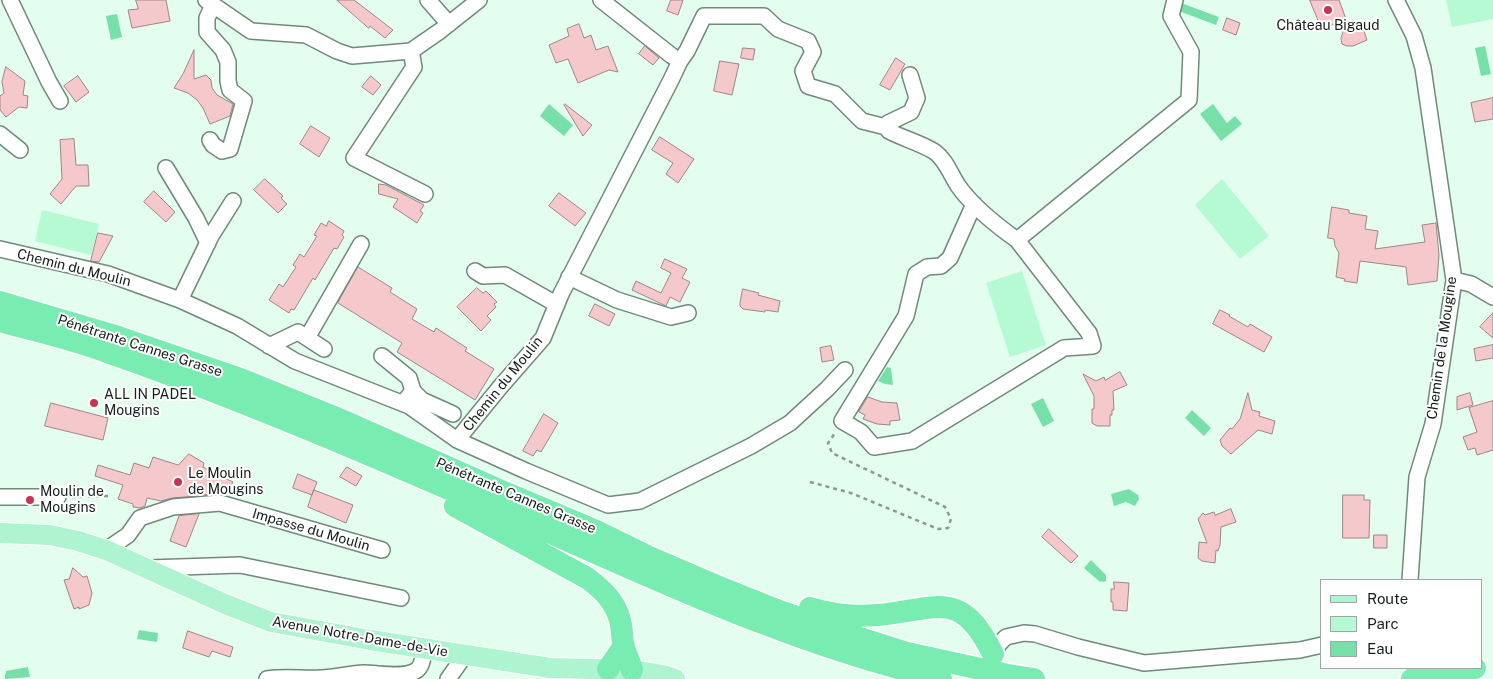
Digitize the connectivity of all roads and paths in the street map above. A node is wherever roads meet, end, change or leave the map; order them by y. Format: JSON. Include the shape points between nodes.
{"nodes":[{"id":1,"x":10,"y":0,"type":"edge"},
{"id":2,"x":428,"y":0,"type":"edge"},
{"id":3,"x":479,"y":0,"type":"edge"},
{"id":4,"x":601,"y":0,"type":"edge"},
{"id":5,"x":1174,"y":0,"type":"edge"},
{"id":6,"x":1396,"y":0,"type":"edge"},
{"id":7,"x":210,"y":2,"type":"edge"},
{"id":8,"x":449,"y":24,"type":"junction"},
{"id":9,"x":412,"y":51,"type":"junction"},
{"id":10,"x":680,"y":61,"type":"junction"},
{"id":11,"x":910,"y":75,"type":"dead end"},
{"id":12,"x":60,"y":101,"type":"dead end"},
{"id":13,"x":886,"y":127,"type":"junction"},
{"id":14,"x":0,"y":134,"type":"edge"},
{"id":15,"x":210,"y":140,"type":"dead end"},
{"id":16,"x":20,"y":150,"type":"dead end"},
{"id":17,"x":166,"y":168,"type":"dead end"},
{"id":18,"x":425,"y":194,"type":"dead end"},
{"id":19,"x":233,"y":201,"type":"dead end"},
{"id":20,"x":974,"y":204,"type":"junction"},
{"id":21,"x":1017,"y":240,"type":"junction"},
{"id":22,"x":208,"y":243,"type":"junction"},
{"id":23,"x":361,"y":244,"type":"dead end"},
{"id":24,"x":0,"y":250,"type":"edge"},
{"id":25,"x":475,"y":271,"type":"dead end"},
{"id":26,"x":569,"y":277,"type":"junction"},
{"id":27,"x":1454,"y":280,"type":"junction"},
{"id":28,"x":1493,"y":298,"type":"edge"},
{"id":29,"x":180,"y":300,"type":"junction"},
{"id":30,"x":0,"y":302,"type":"edge"},
{"id":31,"x":556,"y":304,"type":"junction"},
{"id":32,"x":688,"y":313,"type":"dead end"},
{"id":33,"x":0,"y":321,"type":"edge"},
{"id":34,"x":308,"y":338,"type":"junction"},
{"id":35,"x":269,"y":346,"type":"junction"},
{"id":36,"x":324,"y":348,"type":"dead end"},
{"id":37,"x":382,"y":356,"type":"dead end"},
{"id":38,"x":845,"y":370,"type":"dead end"},
{"id":39,"x":413,"y":390,"type":"junction"},
{"id":40,"x":404,"y":404,"type":"junction"},
{"id":41,"x":453,"y":414,"type":"dead end"},
{"id":42,"x":842,"y":421,"type":"junction"},
{"id":43,"x":457,"y":440,"type":"junction"},
{"id":44,"x":345,"y":445,"type":"junction"},
{"id":45,"x":810,"y":482,"type":"dead end"},
{"id":46,"x":108,"y":496,"type":"dead end"},
{"id":47,"x":0,"y":497,"type":"edge"},
{"id":48,"x":58,"y":497,"type":"joint"},
{"id":49,"x":596,"y":531,"type":"junction"},
{"id":50,"x":0,"y":533,"type":"edge"},
{"id":51,"x":106,"y":550,"type":"junction"},
{"id":52,"x":382,"y":550,"type":"dead end"},
{"id":53,"x":147,"y":568,"type":"junction"},
{"id":54,"x":1410,"y":579,"type":"edge"},
{"id":55,"x":401,"y":598,"type":"dead end"},
{"id":56,"x":1320,"y":645,"type":"edge"},
{"id":57,"x":624,"y":646,"type":"junction"},
{"id":58,"x":425,"y":648,"type":"junction"},
{"id":59,"x":993,"y":654,"type":"joint"},
{"id":60,"x":465,"y":655,"type":"junction"},
{"id":61,"x":608,"y":669,"type":"junction"},
{"id":62,"x":1471,"y":669,"type":"edge"},
{"id":63,"x":632,"y":670,"type":"junction"},
{"id":64,"x":267,"y":679,"type":"edge"},
{"id":65,"x":448,"y":679,"type":"edge"},
{"id":66,"x":675,"y":679,"type":"edge"},
{"id":67,"x":941,"y":679,"type":"edge"},
{"id":68,"x":1034,"y":679,"type":"edge"},
{"id":69,"x":1412,"y":679,"type":"edge"}],
"edges":[{"from":1,"to":12,"type":"street"},
{"from":2,"to":8,"type":"street"},
{"from":3,"to":8,"type":"street"},
{"from":4,"to":10,"type":"street"},
{"from":5,"to":21,"type":"street","via":[[1171,16],[1191,52],[1189,100]]},
{"from":6,"to":27,"type":"street","name":"Chemin de la Mougine","via":[[1414,36],[1423,68]]},
{"from":7,"to":9,"type":"street","via":[[251,31],[306,35],[352,56]]},
{"from":7,"to":15,"type":"street","via":[[207,32],[223,50],[228,62],[230,90],[244,101],[230,149],[222,152]]},
{"from":8,"to":9,"type":"street"},
{"from":9,"to":18,"type":"street","via":[[414,66],[354,158]]},
{"from":10,"to":13,"type":"street","name":"Chemin du Moulin","via":[[704,16],[764,16],[778,29],[808,41],[813,52],[803,71],[808,86],[835,94],[862,121]]},
{"from":10,"to":26,"type":"street","name":"Chemin du Moulin"},
{"from":11,"to":13,"type":"street","via":[[917,98],[911,112]]},
{"from":13,"to":20,"type":"street","via":[[942,159]]},
{"from":14,"to":16,"type":"street"},
{"from":17,"to":22,"type":"street"},
{"from":19,"to":22,"type":"street"},
{"from":20,"to":21,"type":"street"},
{"from":20,"to":42,"type":"street","via":[[950,258],[941,266],[927,267],[916,274],[906,316]]},
{"from":21,"to":42,"type":"street","via":[[1089,333],[1093,346],[1064,348],[912,441],[874,447],[861,432]]},
{"from":22,"to":29,"type":"street"},
{"from":23,"to":34,"type":"street"},
{"from":24,"to":29,"type":"street","name":"Chemin du Moulin","via":[[108,274]]},
{"from":25,"to":31,"type":"street","via":[[483,276],[505,275]]},
{"from":26,"to":31,"type":"street","name":"Chemin du Moulin"},
{"from":26,"to":32,"type":"street","via":[[617,300],[671,317]]},
{"from":27,"to":28,"type":"street","via":[[1471,284]]},
{"from":27,"to":54,"type":"street","name":"Chemin de la Mougine","via":[[1433,424],[1417,478]]},
{"from":29,"to":35,"type":"street","name":"Chemin du Moulin","via":[[237,326]]},
{"from":30,"to":49,"type":"highway","name":"Pénétrante Cannes Grasse","via":[[112,335],[243,380]]},
{"from":31,"to":43,"type":"street","name":"Chemin du Moulin","via":[[543,338]]},
{"from":33,"to":44,"type":"highway","name":"Pénétrante Cannes Grasse","via":[[106,351],[248,404]]},
{"from":34,"to":35,"type":"street","via":[[298,332]]},
{"from":34,"to":36,"type":"street"},
{"from":35,"to":40,"type":"street","name":"Chemin du Moulin","via":[[295,362]]},
{"from":37,"to":39,"type":"street","via":[[409,378]]},
{"from":38,"to":43,"type":"street","via":[[790,423],[640,502],[608,505]]},
{"from":39,"to":40,"type":"street"},
{"from":39,"to":41,"type":"street","via":[[422,400]]},
{"from":40,"to":43,"type":"street","name":"Chemin du Moulin"},
{"from":42,"to":45,"type":"path","via":[[828,443],[832,453],[944,508],[951,519],[948,528],[938,529],[850,492]]},
{"from":44,"to":57,"type":"highway","via":[[600,587],[615,608]]},
{"from":44,"to":67,"type":"highway","name":"Pénétrante Cannes Grasse","via":[[730,611],[812,642]]},
{"from":46,"to":48,"type":"path"},
{"from":47,"to":48,"type":"street"},
{"from":49,"to":59,"type":"highway","via":[[835,615],[878,615],[935,606],[950,607],[973,622]]},
{"from":49,"to":68,"type":"highway","name":"Pénétrante Cannes Grasse","via":[[724,589],[843,633],[907,653]]},
{"from":50,"to":51,"type":"main road","name":"Avenue Notre-Dame-de-Vie","via":[[50,535]]},
{"from":51,"to":52,"type":"street","name":"Impasse du Moulin","via":[[128,535],[140,518],[173,507],[220,503]]},
{"from":51,"to":53,"type":"main road","name":"Avenue Notre-Dame-de-Vie"},
{"from":53,"to":55,"type":"street","via":[[240,565]]},
{"from":53,"to":58,"type":"main road","name":"Avenue Notre-Dame-de-Vie","via":[[271,622]]},
{"from":56,"to":59,"type":"street","via":[[1300,650],[1144,663],[1024,632],[1006,637]]},
{"from":57,"to":61,"type":"highway"},
{"from":57,"to":63,"type":"highway"},
{"from":58,"to":60,"type":"main road","name":"Avenue Notre-Dame-de-Vie"},
{"from":58,"to":64,"type":"street","via":[[417,671],[399,676],[366,673]]},
{"from":60,"to":61,"type":"main road","name":"Avenue Notre-Dame-de-Vie","via":[[550,668]]},
{"from":60,"to":65,"type":"street"},
{"from":61,"to":63,"type":"main road","name":"Avenue Notre-Dame-de-Vie"},
{"from":62,"to":69,"type":"highway"},
{"from":63,"to":66,"type":"main road","name":"Avenue Notre-Dame-de-Vie"}]}
